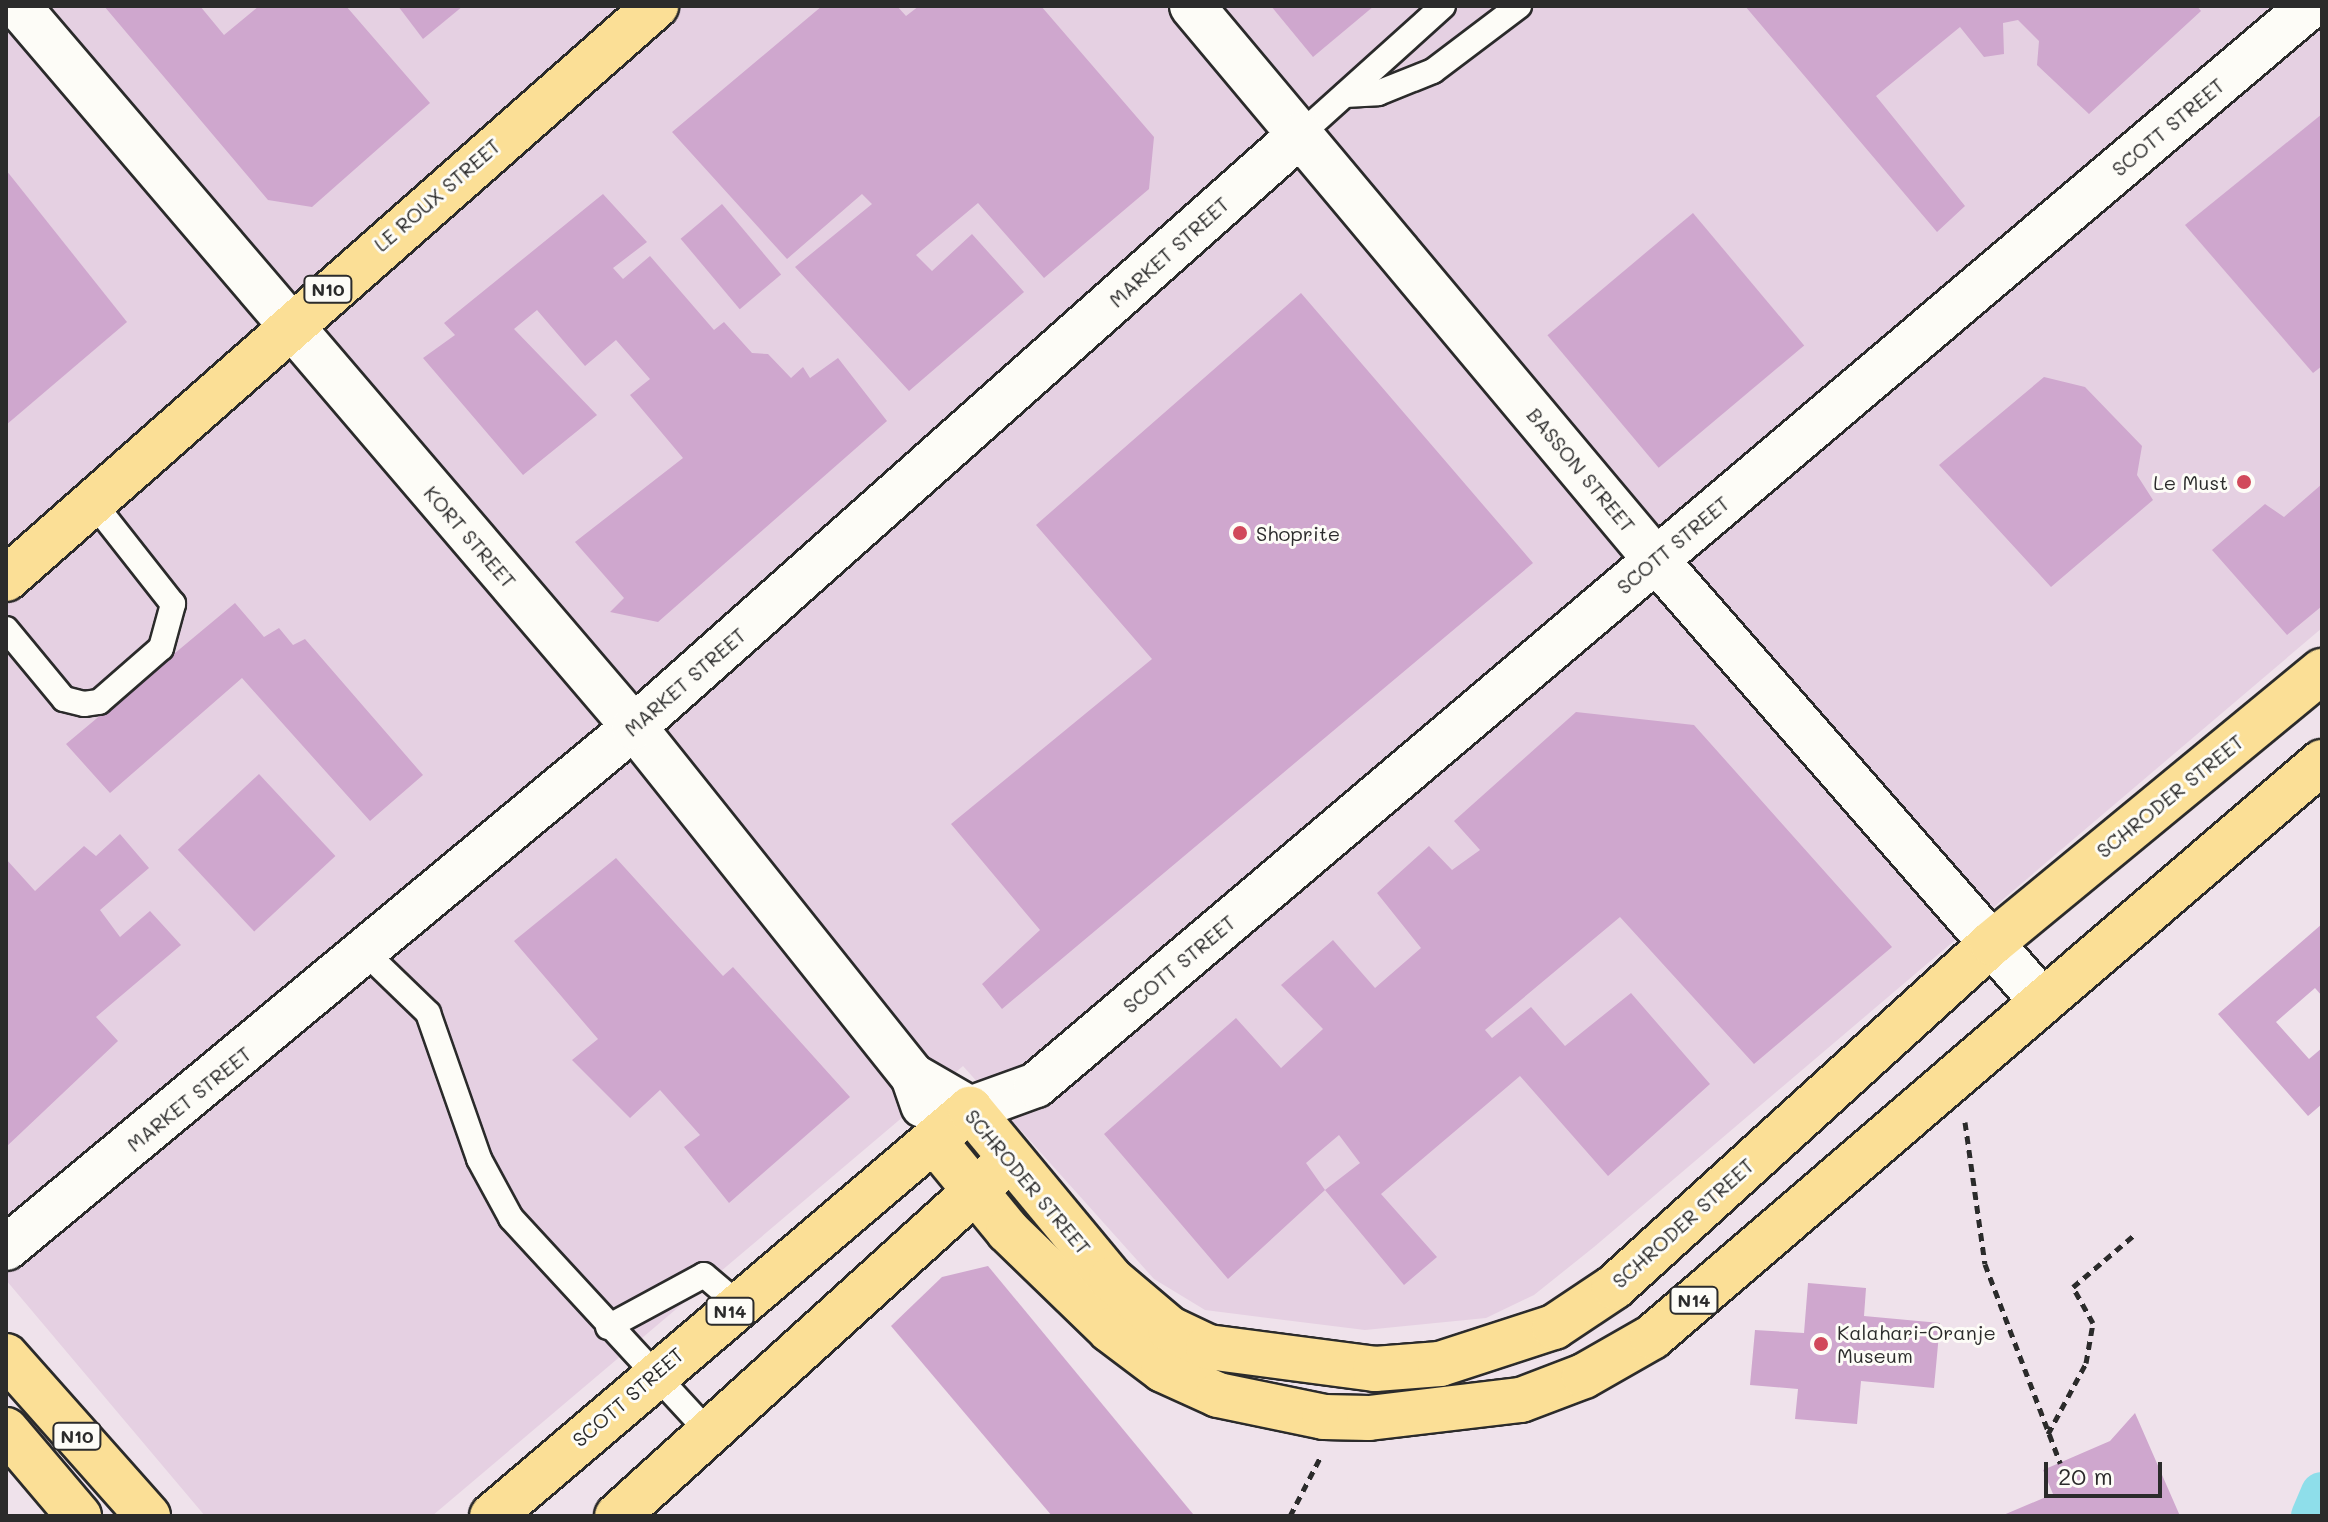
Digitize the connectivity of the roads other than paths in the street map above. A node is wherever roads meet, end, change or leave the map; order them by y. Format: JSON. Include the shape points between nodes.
{"nodes":[{"id":1,"x":18,"y":6,"type":"edge"},
{"id":2,"x":656,"y":6,"type":"edge"},
{"id":3,"x":1192,"y":6,"type":"edge"},
{"id":4,"x":1443,"y":6,"type":"edge"},
{"id":5,"x":1519,"y":6,"type":"edge"},
{"id":6,"x":2310,"y":6,"type":"edge"},
{"id":7,"x":1345,"y":95,"type":"junction"},
{"id":8,"x":1301,"y":134,"type":"junction"},
{"id":9,"x":287,"y":325,"type":"junction"},
{"id":10,"x":95,"y":505,"type":"junction"},
{"id":11,"x":1656,"y":560,"type":"junction"},
{"id":12,"x":6,"y":579,"type":"edge"},
{"id":13,"x":6,"y":629,"type":"edge"},
{"id":14,"x":2322,"y":671,"type":"edge"},
{"id":15,"x":634,"y":727,"type":"junction"},
{"id":16,"x":2322,"y":762,"type":"edge"},
{"id":17,"x":1992,"y":943,"type":"junction"},
{"id":18,"x":367,"y":954,"type":"junction"},
{"id":19,"x":2041,"y":1000,"type":"junction"},
{"id":20,"x":913,"y":1076,"type":"junction"},
{"id":21,"x":1036,"y":1085,"type":"junction"},
{"id":22,"x":970,"y":1109,"type":"junction"},
{"id":23,"x":935,"y":1142,"type":"junction"},
{"id":24,"x":1010,"y":1157,"type":"junction"},
{"id":25,"x":975,"y":1193,"type":"junction"},
{"id":26,"x":6,"y":1248,"type":"edge"},
{"id":27,"x":738,"y":1304,"type":"junction"},
{"id":28,"x":608,"y":1327,"type":"junction"},
{"id":29,"x":6,"y":1356,"type":"edge"},
{"id":30,"x":651,"y":1376,"type":"junction"},
{"id":31,"x":6,"y":1430,"type":"edge"},
{"id":32,"x":711,"y":1435,"type":"junction"},
{"id":33,"x":79,"y":1516,"type":"edge"},
{"id":34,"x":148,"y":1516,"type":"edge"},
{"id":35,"x":492,"y":1516,"type":"edge"},
{"id":36,"x":617,"y":1516,"type":"edge"}],
"edges":[{"from":1,"to":9,"type":"street","name":"KORT STREET"},
{"from":2,"to":9,"type":"highway","name":"LE ROUX STREET","number":"N10"},
{"from":3,"to":8,"type":"street","name":"BASSON STREET"},
{"from":4,"to":7,"type":"lane","name":"MARKET STREET"},
{"from":5,"to":7,"type":"lane","via":[[1433,71],[1378,93]]},
{"from":6,"to":11,"type":"street","name":"SCOTT STREET"},
{"from":7,"to":8,"type":"lane","name":"MARKET STREET"},
{"from":8,"to":11,"type":"street","name":"BASSON STREET"},
{"from":8,"to":15,"type":"street","name":"MARKET STREET"},
{"from":9,"to":10,"type":"highway","name":"LE ROUX STREET","number":"N10"},
{"from":9,"to":15,"type":"street","name":"KORT STREET"},
{"from":10,"to":12,"type":"highway","name":"LE ROUX STREET","number":"N10"},
{"from":10,"to":13,"type":"lane","via":[[173,604],[161,648],[99,702],[84,704],[64,699]]},
{"from":11,"to":17,"type":"street","name":"BASSON STREET"},
{"from":11,"to":21,"type":"street","name":"SCOTT STREET"},
{"from":14,"to":17,"type":"highway","name":"SCHRODER STREET"},
{"from":15,"to":18,"type":"street","name":"MARKET STREET"},
{"from":15,"to":20,"type":"street","name":"KORT STREET"},
{"from":16,"to":19,"type":"highway","name":"SCHRODER STREET","number":"N14"},
{"from":17,"to":19,"type":"street","name":"BASSON STREET"},
{"from":17,"to":24,"type":"highway","name":"SCHRODER STREET","via":[[1614,1287],[1554,1327],[1440,1364],[1311,1365],[1208,1347],[1170,1329],[1111,1279]]},
{"from":18,"to":26,"type":"street","name":"MARKET STREET"},
{"from":18,"to":28,"type":"lane","via":[[428,1013],[479,1159],[511,1218]]},
{"from":19,"to":25,"type":"highway","name":"SCHRODER STREET","number":"N14","via":[[1652,1337],[1584,1376],[1521,1400],[1369,1418],[1324,1417],[1218,1395],[1163,1370],[1110,1330]]},
{"from":20,"to":22,"type":"street","name":"SCHRODER STREET"},
{"from":20,"to":23,"type":"street","name":"SCHRODER STREET"},
{"from":21,"to":22,"type":"street","name":"SCOTT STREET"},
{"from":21,"to":24,"type":"street","name":"SCOTT STREET"},
{"from":22,"to":23,"type":"highway","name":"SCOTT STREET","number":"N14"},
{"from":22,"to":24,"type":"highway","name":"SCHRODER STREET"},
{"from":23,"to":25,"type":"highway","name":"SCHRODER STREET","number":"N14"},
{"from":23,"to":27,"type":"highway","name":"SCOTT STREET","number":"N14"},
{"from":24,"to":25,"type":"highway","name":"SCOTT STREET"},
{"from":25,"to":32,"type":"highway","name":"SCOTT STREET"},
{"from":27,"to":28,"type":"lane","via":[[704,1275]]},
{"from":27,"to":30,"type":"highway","name":"SCOTT STREET","number":"N14"},
{"from":28,"to":30,"type":"lane"},
{"from":29,"to":34,"type":"highway","number":"N10"},
{"from":30,"to":32,"type":"lane"},
{"from":30,"to":35,"type":"highway","name":"SCOTT STREET","number":"N14"},
{"from":31,"to":33,"type":"highway","number":"N10"},
{"from":32,"to":36,"type":"highway","name":"SCOTT STREET"}]}
